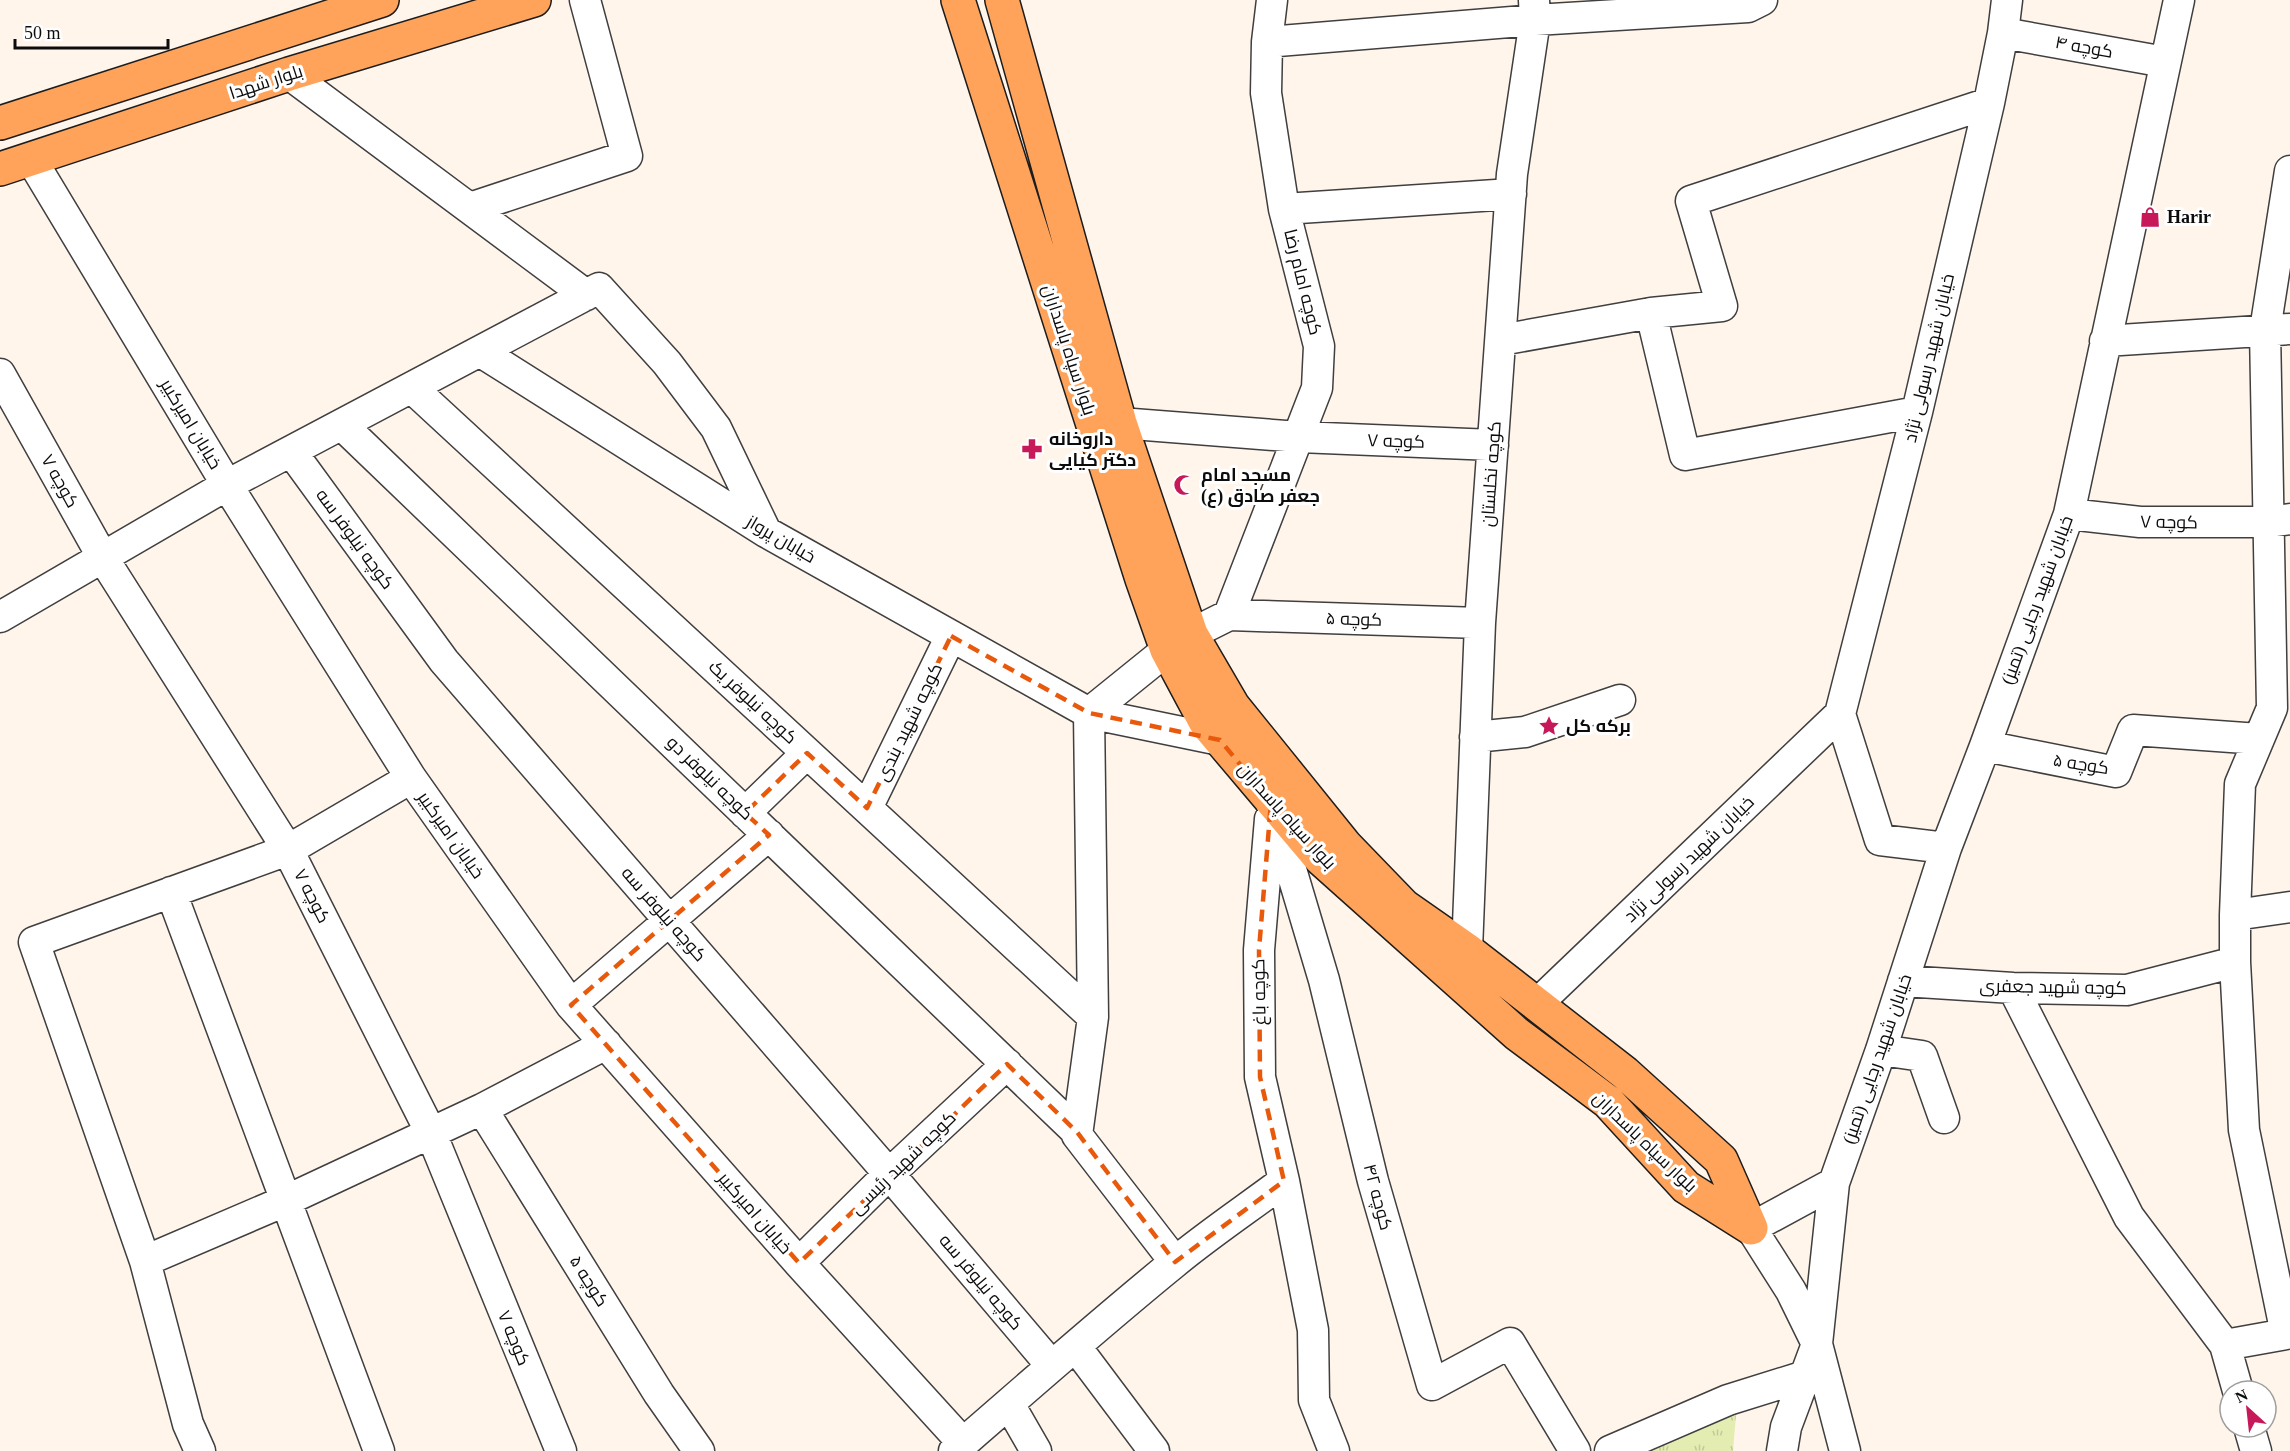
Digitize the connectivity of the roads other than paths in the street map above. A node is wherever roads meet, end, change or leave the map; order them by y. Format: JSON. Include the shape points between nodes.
{"nodes":[{"id":1,"x":382,"y":0,"type":"edge"},
{"id":2,"x":534,"y":0,"type":"edge"},
{"id":3,"x":585,"y":0,"type":"edge"},
{"id":4,"x":958,"y":0,"type":"edge"},
{"id":5,"x":1002,"y":0,"type":"edge"},
{"id":6,"x":1272,"y":0,"type":"edge"},
{"id":7,"x":1762,"y":0,"type":"edge"},
{"id":8,"x":2007,"y":0,"type":"edge"},
{"id":9,"x":2179,"y":0,"type":"edge"},
{"id":10,"x":1535,"y":10,"type":"edge"},
{"id":11,"x":2003,"y":33,"type":"junction"},
{"id":12,"x":1267,"y":42,"type":"junction"},
{"id":13,"x":2165,"y":62,"type":"junction"},
{"id":14,"x":172,"y":68,"type":"junction"},
{"id":15,"x":289,"y":75,"type":"junction"},
{"id":16,"x":1989,"y":103,"type":"junction"},
{"id":17,"x":185,"y":108,"type":"junction"},
{"id":18,"x":0,"y":123,"type":"edge"},
{"id":19,"x":31,"y":159,"type":"junction"},
{"id":20,"x":0,"y":169,"type":"edge"},
{"id":21,"x":2290,"y":171,"type":"edge"},
{"id":22,"x":1511,"y":194,"type":"junction"},
{"id":23,"x":470,"y":208,"type":"junction"},
{"id":24,"x":1284,"y":209,"type":"junction"},
{"id":25,"x":586,"y":295,"type":"junction"},
{"id":26,"x":1651,"y":313,"type":"junction"},
{"id":27,"x":2278,"y":329,"type":"edge"},
{"id":28,"x":1501,"y":340,"type":"junction"},
{"id":29,"x":2105,"y":341,"type":"junction"},
{"id":30,"x":481,"y":352,"type":"junction"},
{"id":31,"x":0,"y":374,"type":"edge"},
{"id":32,"x":412,"y":388,"type":"junction"},
{"id":33,"x":1917,"y":412,"type":"junction"},
{"id":34,"x":1120,"y":423,"type":"junction"},
{"id":35,"x":342,"y":425,"type":"junction"},
{"id":36,"x":1299,"y":437,"type":"junction"},
{"id":37,"x":1493,"y":445,"type":"junction"},
{"id":38,"x":291,"y":451,"type":"junction"},
{"id":39,"x":227,"y":485,"type":"junction"},
{"id":40,"x":2069,"y":514,"type":"junction"},
{"id":41,"x":2279,"y":521,"type":"edge"},
{"id":42,"x":766,"y":532,"type":"junction"},
{"id":43,"x":103,"y":558,"type":"junction"},
{"id":44,"x":1229,"y":615,"type":"junction"},
{"id":45,"x":0,"y":617,"type":"edge"},
{"id":46,"x":1480,"y":623,"type":"junction"},
{"id":47,"x":951,"y":636,"type":"junction"},
{"id":48,"x":1179,"y":642,"type":"junction"},
{"id":49,"x":1620,"y":700,"type":"dead end"},
{"id":50,"x":2281,"y":707,"type":"edge"},
{"id":51,"x":1089,"y":713,"type":"junction"},
{"id":52,"x":1840,"y":714,"type":"junction"},
{"id":53,"x":1475,"y":737,"type":"junction"},
{"id":54,"x":2259,"y":739,"type":"junction"},
{"id":55,"x":1220,"y":740,"type":"junction"},
{"id":56,"x":1985,"y":746,"type":"junction"},
{"id":57,"x":807,"y":753,"type":"junction"},
{"id":58,"x":411,"y":778,"type":"junction"},
{"id":59,"x":1271,"y":802,"type":"junction"},
{"id":60,"x":867,"y":808,"type":"junction"},
{"id":61,"x":746,"y":813,"type":"junction"},
{"id":62,"x":769,"y":835,"type":"junction"},
{"id":63,"x":1946,"y":848,"type":"junction"},
{"id":64,"x":288,"y":850,"type":"junction"},
{"id":65,"x":171,"y":892,"type":"junction"},
{"id":66,"x":2290,"y":907,"type":"edge"},
{"id":67,"x":2235,"y":915,"type":"junction"},
{"id":68,"x":669,"y":920,"type":"junction"},
{"id":69,"x":1467,"y":950,"type":"junction"},
{"id":70,"x":2235,"y":962,"type":"junction"},
{"id":71,"x":1903,"y":981,"type":"junction"},
{"id":72,"x":2013,"y":988,"type":"junction"},
{"id":73,"x":1537,"y":1004,"type":"junction"},
{"id":74,"x":571,"y":1005,"type":"junction"},
{"id":75,"x":1093,"y":1017,"type":"junction"},
{"id":76,"x":606,"y":1044,"type":"junction"},
{"id":77,"x":1881,"y":1050,"type":"junction"},
{"id":78,"x":1007,"y":1064,"type":"junction"},
{"id":79,"x":482,"y":1109,"type":"junction"},
{"id":80,"x":1944,"y":1118,"type":"dead end"},
{"id":81,"x":1077,"y":1132,"type":"junction"},
{"id":82,"x":431,"y":1133,"type":"junction"},
{"id":83,"x":889,"y":1174,"type":"junction"},
{"id":84,"x":1284,"y":1181,"type":"junction"},
{"id":85,"x":1834,"y":1183,"type":"junction"},
{"id":86,"x":285,"y":1202,"type":"junction"},
{"id":87,"x":1751,"y":1228,"type":"junction"},
{"id":88,"x":2281,"y":1254,"type":"edge"},
{"id":89,"x":145,"y":1261,"type":"junction"},
{"id":90,"x":1175,"y":1262,"type":"junction"},
{"id":91,"x":800,"y":1263,"type":"junction"},
{"id":92,"x":1817,"y":1344,"type":"junction"},
{"id":93,"x":2224,"y":1345,"type":"junction"},
{"id":94,"x":1076,"y":1347,"type":"junction"},
{"id":95,"x":1051,"y":1365,"type":"junction"},
{"id":96,"x":1805,"y":1376,"type":"junction"},
{"id":97,"x":2234,"y":1379,"type":"edge"},
{"id":98,"x":1009,"y":1404,"type":"junction"},
{"id":99,"x":959,"y":1447,"type":"edge"},
{"id":100,"x":200,"y":1451,"type":"edge"},
{"id":101,"x":379,"y":1451,"type":"edge"},
{"id":102,"x":561,"y":1451,"type":"edge"},
{"id":103,"x":699,"y":1451,"type":"edge"},
{"id":104,"x":1035,"y":1451,"type":"edge"},
{"id":105,"x":1154,"y":1451,"type":"edge"},
{"id":106,"x":1334,"y":1451,"type":"edge"},
{"id":107,"x":1575,"y":1451,"type":"edge"},
{"id":108,"x":1610,"y":1451,"type":"edge"},
{"id":109,"x":1782,"y":1451,"type":"edge"},
{"id":110,"x":1845,"y":1451,"type":"edge"}],
"edges":[{"from":1,"to":14,"type":"main road"},
{"from":2,"to":15,"type":"main road","name":"بلوار شهدا"},
{"from":3,"to":23,"type":"street","via":[[627,156]]},
{"from":4,"to":48,"type":"main road","name":"بلوار سپاه پاسداران","via":[[1142,579]]},
{"from":5,"to":34,"type":"main road","name":"بلوار سپاه پاسداران"},
{"from":6,"to":12,"type":"street","name":"کوچه امام رضا"},
{"from":7,"to":10,"type":"street","via":[[1748,7]]},
{"from":8,"to":11,"type":"street","name":"خیابان شهید رسولی نژاد"},
{"from":9,"to":13,"type":"street","name":"خیابان شهید رجایی (تمیز)"},
{"from":10,"to":12,"type":"street"},
{"from":10,"to":22,"type":"street","name":"کوچه نخلستان"},
{"from":11,"to":13,"type":"street","name":"کوچه ۴"},
{"from":11,"to":16,"type":"street","name":"خیابان شهید رسولی نژاد"},
{"from":12,"to":24,"type":"street","name":"کوچه امام رضا","via":[[1266,93]]},
{"from":13,"to":29,"type":"street","name":"خیابان شهید رجایی (تمیز)"},
{"from":14,"to":17,"type":"main road"},
{"from":14,"to":18,"type":"main road"},
{"from":15,"to":17,"type":"main road","name":"بلوار شهدا"},
{"from":15,"to":23,"type":"street"},
{"from":16,"to":26,"type":"street","via":[[1691,201],[1722,306]]},
{"from":16,"to":33,"type":"street","name":"خیابان شهید رسولی نژاد"},
{"from":17,"to":19,"type":"main road","name":"بلوار شهدا"},
{"from":19,"to":20,"type":"main road","name":"بلوار شهدا"},
{"from":19,"to":39,"type":"street","name":"خیابان امیرکبیر"},
{"from":21,"to":27,"type":"street"},
{"from":22,"to":24,"type":"street"},
{"from":22,"to":28,"type":"street","name":"کوچه نخلستان"},
{"from":23,"to":25,"type":"street"},
{"from":24,"to":36,"type":"street","name":"کوچه امام رضا","via":[[1319,346],[1317,388]]},
{"from":25,"to":30,"type":"street"},
{"from":25,"to":42,"type":"street","via":[[599,288],[667,363],[716,428]]},
{"from":26,"to":28,"type":"street"},
{"from":26,"to":33,"type":"street","via":[[1684,455]]},
{"from":27,"to":29,"type":"street"},
{"from":27,"to":41,"type":"street"},
{"from":28,"to":37,"type":"street","name":"کوچه نخلستان"},
{"from":29,"to":40,"type":"street","name":"خیابان شهید رجایی (تمیز)"},
{"from":30,"to":32,"type":"street"},
{"from":30,"to":42,"type":"street","name":"خیابان پرواز"},
{"from":31,"to":43,"type":"street","name":"کوچه ۷"},
{"from":32,"to":35,"type":"street"},
{"from":32,"to":57,"type":"street","name":"کوچه نیلوفر یک"},
{"from":33,"to":52,"type":"street","name":"خیابان شهید رسولی نژاد"},
{"from":34,"to":36,"type":"street","name":"کوچه ۷"},
{"from":34,"to":48,"type":"main road","name":"بلوار سپاه پاسداران"},
{"from":35,"to":38,"type":"street"},
{"from":35,"to":61,"type":"street","name":"کوچه نیلوفر دو"},
{"from":36,"to":37,"type":"street","name":"کوچه ۷"},
{"from":36,"to":44,"type":"street","name":"کوچه امام رضا"},
{"from":37,"to":46,"type":"street","name":"کوچه نخلستان"},
{"from":38,"to":39,"type":"street"},
{"from":38,"to":68,"type":"street","name":"کوچه نیلوفر سه","via":[[444,661]]},
{"from":39,"to":43,"type":"street"},
{"from":39,"to":58,"type":"street","name":"خیابان امیرکبیر"},
{"from":40,"to":41,"type":"street","name":"کوچه ۷","via":[[2140,522]]},
{"from":40,"to":56,"type":"street","name":"خیابان شهید رجایی (تمیز)"},
{"from":41,"to":50,"type":"street"},
{"from":42,"to":47,"type":"street","name":"خیابان پرواز"},
{"from":43,"to":45,"type":"street"},
{"from":43,"to":64,"type":"street","name":"کوچه ۷"},
{"from":44,"to":46,"type":"street","name":"کوچه ۵"},
{"from":44,"to":48,"type":"street"},
{"from":46,"to":53,"type":"street","name":"کوچه نخلستان"},
{"from":47,"to":51,"type":"street","name":"خیابان پرواز"},
{"from":47,"to":60,"type":"street","name":"کوچه شهید بندی"},
{"from":48,"to":51,"type":"street"},
{"from":48,"to":55,"type":"main road","name":"بلوار سپاه پاسداران","via":[[1206,723]]},
{"from":48,"to":69,"type":"main road","name":"بلوار سپاه پاسداران","via":[[1346,846],[1404,906]]},
{"from":49,"to":53,"type":"street","via":[[1525,732]]},
{"from":50,"to":54,"type":"street"},
{"from":51,"to":55,"type":"street","name":"خیابان پرواز"},
{"from":51,"to":75,"type":"street"},
{"from":52,"to":63,"type":"street","via":[[1881,840]]},
{"from":52,"to":73,"type":"street","name":"خیابان شهید رسولی نژاد"},
{"from":53,"to":69,"type":"street","name":"کوچه نخلستان"},
{"from":54,"to":56,"type":"street","name":"کوچه ۵","via":[[2133,730],[2116,772]]},
{"from":54,"to":67,"type":"street","via":[[2240,784]]},
{"from":55,"to":59,"type":"main road","name":"بلوار سپاه پاسداران"},
{"from":56,"to":63,"type":"street","name":"خیابان شهید رجایی (تمیز)"},
{"from":57,"to":60,"type":"street","name":"کوچه نیلوفر یک"},
{"from":57,"to":61,"type":"street"},
{"from":58,"to":64,"type":"street"},
{"from":58,"to":74,"type":"street","name":"خیابان امیرکبیر"},
{"from":59,"to":84,"type":"street","name":"کوچه باغ","via":[[1259,950],[1260,1077]]},
{"from":59,"to":87,"type":"main road","name":"بلوار سپاه پاسداران","via":[[1321,859],[1419,947],[1517,1034],[1608,1102],[1686,1187]]},
{"from":59,"to":107,"type":"street","name":"کوچه ۴۲","via":[[1324,980],[1373,1182],[1432,1385],[1510,1343]]},
{"from":60,"to":75,"type":"street","name":"کوچه نیلوفر یک"},
{"from":61,"to":62,"type":"street","name":"کوچه نیلوفر دو"},
{"from":62,"to":68,"type":"street"},
{"from":62,"to":78,"type":"street","name":"کوچه نیلوفر دو"},
{"from":63,"to":71,"type":"street","name":"خیابان شهید رجایی (تمیز)"},
{"from":64,"to":65,"type":"street"},
{"from":64,"to":82,"type":"street","name":"کوچه ۷"},
{"from":65,"to":86,"type":"street"},
{"from":65,"to":89,"type":"street","via":[[34,942]]},
{"from":66,"to":67,"type":"street"},
{"from":67,"to":70,"type":"street"},
{"from":68,"to":74,"type":"street"},
{"from":68,"to":83,"type":"street","name":"کوچه نیلوفر سه"},
{"from":69,"to":73,"type":"main road","name":"بلوار سپاه پاسداران"},
{"from":70,"to":72,"type":"street","name":"کوچه شهید جعفری","via":[[2127,990]]},
{"from":70,"to":88,"type":"street","via":[[2244,1130]]},
{"from":71,"to":72,"type":"street","name":"کوچه شهید جعفری"},
{"from":71,"to":77,"type":"street","name":"خیابان شهید رجایی (تمیز)"},
{"from":72,"to":93,"type":"street","via":[[2129,1217]]},
{"from":73,"to":87,"type":"main road","name":"بلوار سپاه پاسداران","via":[[1625,1072],[1720,1160]]},
{"from":74,"to":76,"type":"street","name":"خیابان امیرکبیر"},
{"from":75,"to":81,"type":"street"},
{"from":76,"to":79,"type":"street"},
{"from":76,"to":91,"type":"street","name":"خیابان امیرکبیر"},
{"from":77,"to":80,"type":"street","via":[[1922,1056]]},
{"from":77,"to":85,"type":"street","name":"خیابان شهید رجایی (تمیز)"},
{"from":78,"to":81,"type":"street","name":"کوچه نیلوفر دو"},
{"from":78,"to":83,"type":"street","name":"کوچه شهید رئیسی"},
{"from":79,"to":82,"type":"street"},
{"from":79,"to":103,"type":"street","name":"کوچه ۵","via":[[659,1394]]},
{"from":81,"to":90,"type":"street","name":"کوچه نیلوفر دو"},
{"from":82,"to":86,"type":"street"},
{"from":82,"to":102,"type":"street","name":"کوچه ۷"},
{"from":83,"to":91,"type":"street","name":"کوچه شهید رئیسی"},
{"from":83,"to":95,"type":"street","name":"کوچه نیلوفر سه"},
{"from":84,"to":90,"type":"street"},
{"from":84,"to":106,"type":"street","name":"کوچه باغ","via":[[1313,1330],[1314,1400]]},
{"from":85,"to":87,"type":"street"},
{"from":85,"to":92,"type":"street","name":"خیابان شهید رجایی (تمیز)"},
{"from":86,"to":89,"type":"street"},
{"from":86,"to":101,"type":"street"},
{"from":87,"to":92,"type":"street","via":[[1791,1291]]},
{"from":88,"to":93,"type":"street","via":[[2286,1334]]},
{"from":89,"to":100,"type":"street","via":[[188,1424]]},
{"from":90,"to":94,"type":"street"},
{"from":91,"to":99,"type":"street","name":"خیابان امیرکبیر"},
{"from":92,"to":96,"type":"street"},
{"from":92,"to":110,"type":"street"},
{"from":93,"to":97,"type":"street"},
{"from":94,"to":95,"type":"street"},
{"from":94,"to":105,"type":"street"},
{"from":95,"to":98,"type":"street"},
{"from":96,"to":108,"type":"street","via":[[1728,1400]]},
{"from":96,"to":109,"type":"street","via":[[1786,1427]]},
{"from":98,"to":99,"type":"street"},
{"from":98,"to":104,"type":"street"}]}
